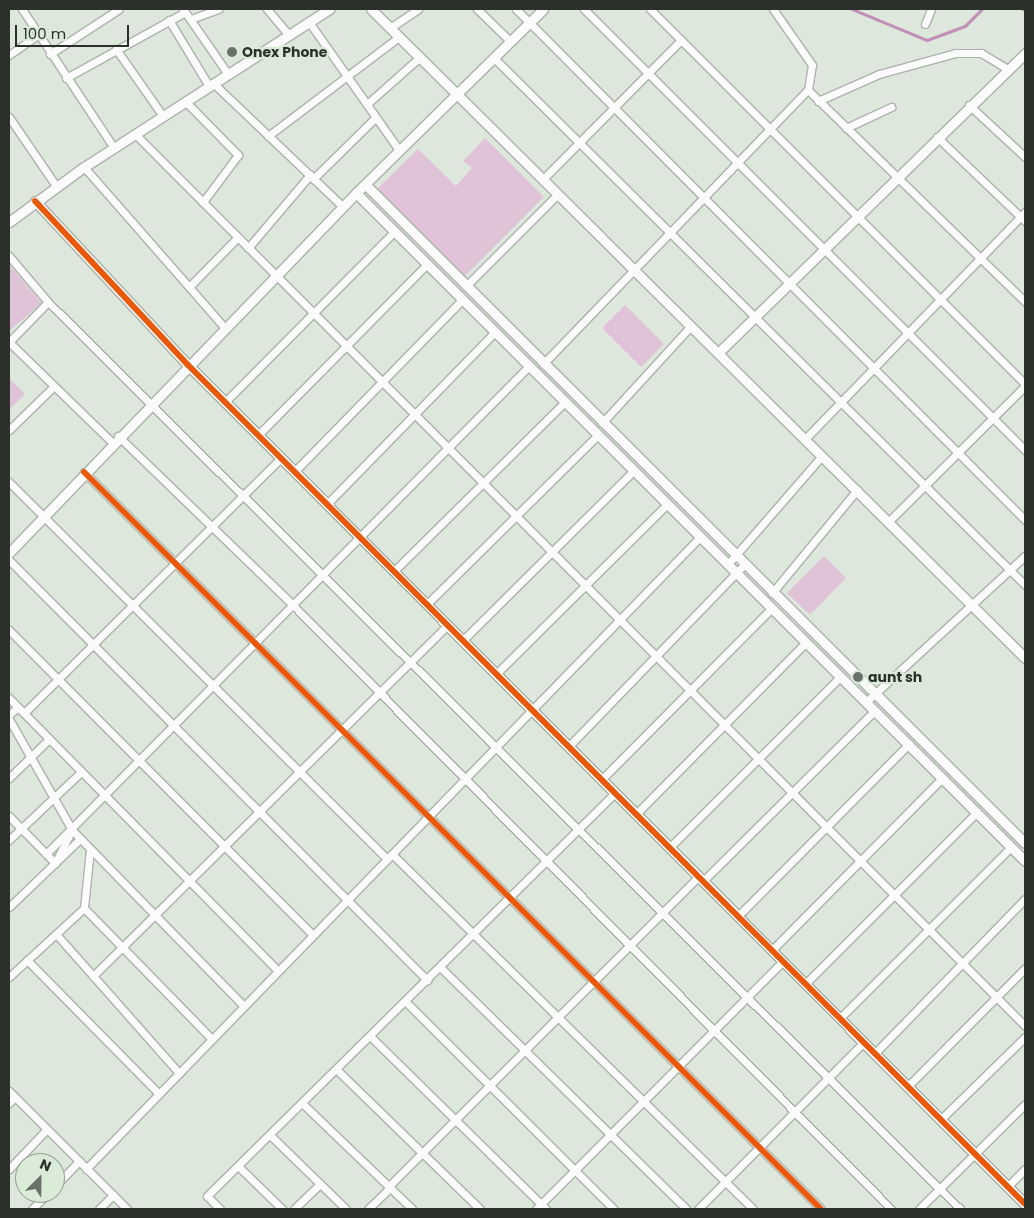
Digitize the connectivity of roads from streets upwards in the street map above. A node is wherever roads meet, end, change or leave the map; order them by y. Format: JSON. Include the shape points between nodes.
{"nodes":[{"id":1,"x":22,"y":9,"type":"edge"},
{"id":2,"x":118,"y":9,"type":"edge"},
{"id":3,"x":218,"y":9,"type":"edge"},
{"id":4,"x":267,"y":9,"type":"edge"},
{"id":5,"x":328,"y":9,"type":"edge"},
{"id":6,"x":371,"y":9,"type":"edge"},
{"id":7,"x":418,"y":9,"type":"edge"},
{"id":8,"x":477,"y":9,"type":"edge"},
{"id":9,"x":516,"y":9,"type":"edge"},
{"id":10,"x":543,"y":9,"type":"edge"},
{"id":11,"x":584,"y":9,"type":"edge"},
{"id":12,"x":650,"y":9,"type":"edge"},
{"id":13,"x":773,"y":9,"type":"edge"},
{"id":14,"x":930,"y":9,"type":"edge"},
{"id":15,"x":184,"y":10,"type":"edge"},
{"id":16,"x":191,"y":19,"type":"junction"},
{"id":17,"x":169,"y":20,"type":"junction"},
{"id":18,"x":309,"y":22,"type":"junction"},
{"id":19,"x":529,"y":23,"type":"junction"},
{"id":20,"x":925,"y":24,"type":"dead end"},
{"id":21,"x":390,"y":28,"type":"junction"},
{"id":22,"x":38,"y":35,"type":"junction"},
{"id":23,"x":288,"y":35,"type":"junction"},
{"id":24,"x":400,"y":37,"type":"junction"},
{"id":25,"x":681,"y":40,"type":"junction"},
{"id":26,"x":510,"y":41,"type":"junction"},
{"id":27,"x":116,"y":50,"type":"junction"},
{"id":28,"x":50,"y":54,"type":"junction"},
{"id":29,"x":1025,"y":54,"type":"edge"},
{"id":30,"x":9,"y":55,"type":"edge"},
{"id":31,"x":420,"y":57,"type":"junction"},
{"id":32,"x":494,"y":58,"type":"junction"},
{"id":33,"x":1008,"y":70,"type":"junction"},
{"id":34,"x":228,"y":74,"type":"junction"},
{"id":35,"x":647,"y":74,"type":"junction"},
{"id":36,"x":348,"y":76,"type":"junction"},
{"id":37,"x":66,"y":78,"type":"junction"},
{"id":38,"x":211,"y":85,"type":"junction"},
{"id":39,"x":808,"y":90,"type":"junction"},
{"id":40,"x":457,"y":94,"type":"junction"},
{"id":41,"x":185,"y":101,"type":"junction"},
{"id":42,"x":818,"y":101,"type":"junction"},
{"id":43,"x":367,"y":104,"type":"junction"},
{"id":44,"x":969,"y":105,"type":"junction"},
{"id":45,"x":891,"y":107,"type":"dead end"},
{"id":46,"x":612,"y":109,"type":"junction"},
{"id":47,"x":163,"y":116,"type":"junction"},
{"id":48,"x":376,"y":116,"type":"junction"},
{"id":49,"x":9,"y":117,"type":"edge"},
{"id":50,"x":846,"y":128,"type":"junction"},
{"id":51,"x":769,"y":130,"type":"junction"},
{"id":52,"x":135,"y":134,"type":"junction"},
{"id":53,"x":268,"y":136,"type":"junction"},
{"id":54,"x":937,"y":136,"type":"junction"},
{"id":55,"x":579,"y":143,"type":"junction"},
{"id":56,"x":114,"y":148,"type":"junction"},
{"id":57,"x":399,"y":150,"type":"junction"},
{"id":58,"x":1025,"y":157,"type":"edge"},
{"id":59,"x":736,"y":163,"type":"junction"},
{"id":60,"x":84,"y":167,"type":"junction"},
{"id":61,"x":311,"y":177,"type":"junction"},
{"id":62,"x":896,"y":177,"type":"junction"},
{"id":63,"x":543,"y":179,"type":"junction"},
{"id":64,"x":366,"y":185,"type":"junction"},
{"id":65,"x":56,"y":186,"type":"junction"},
{"id":66,"x":356,"y":193,"type":"junction"},
{"id":67,"x":558,"y":194,"type":"junction"},
{"id":68,"x":703,"y":199,"type":"junction"},
{"id":69,"x":35,"y":201,"type":"junction"},
{"id":70,"x":203,"y":202,"type":"junction"},
{"id":71,"x":343,"y":207,"type":"junction"},
{"id":72,"x":20,"y":211,"type":"junction"},
{"id":73,"x":9,"y":213,"type":"edge"},
{"id":74,"x":858,"y":215,"type":"junction"},
{"id":75,"x":1024,"y":216,"type":"edge"},
{"id":76,"x":9,"y":222,"type":"edge"},
{"id":77,"x":394,"y":232,"type":"junction"},
{"id":78,"x":670,"y":233,"type":"junction"},
{"id":79,"x":238,"y":237,"type":"junction"},
{"id":80,"x":248,"y":248,"type":"junction"},
{"id":81,"x":824,"y":249,"type":"junction"},
{"id":82,"x":9,"y":256,"type":"edge"},
{"id":83,"x":980,"y":258,"type":"junction"},
{"id":84,"x":427,"y":264,"type":"junction"},
{"id":85,"x":633,"y":269,"type":"junction"},
{"id":86,"x":277,"y":276,"type":"junction"},
{"id":87,"x":789,"y":283,"type":"junction"},
{"id":88,"x":466,"y":286,"type":"junction"},
{"id":89,"x":189,"y":287,"type":"junction"},
{"id":90,"x":941,"y":298,"type":"junction"},
{"id":91,"x":463,"y":300,"type":"junction"},
{"id":92,"x":48,"y":302,"type":"junction"},
{"id":93,"x":1025,"y":302,"type":"edge"},
{"id":94,"x":314,"y":313,"type":"junction"},
{"id":95,"x":755,"y":317,"type":"junction"},
{"id":96,"x":691,"y":326,"type":"junction"},
{"id":97,"x":225,"y":328,"type":"junction"},
{"id":98,"x":495,"y":332,"type":"junction"},
{"id":99,"x":907,"y":333,"type":"junction"},
{"id":100,"x":9,"y":342,"type":"edge"},
{"id":101,"x":346,"y":346,"type":"junction"},
{"id":102,"x":718,"y":353,"type":"junction"},
{"id":103,"x":543,"y":364,"type":"junction"},
{"id":104,"x":188,"y":365,"type":"junction"},
{"id":105,"x":529,"y":366,"type":"junction"},
{"id":106,"x":873,"y":368,"type":"junction"},
{"id":107,"x":382,"y":381,"type":"junction"},
{"id":108,"x":1025,"y":385,"type":"edge"},
{"id":109,"x":52,"y":387,"type":"junction"},
{"id":110,"x":225,"y":402,"type":"junction"},
{"id":111,"x":565,"y":402,"type":"junction"},
{"id":112,"x":840,"y":402,"type":"junction"},
{"id":113,"x":151,"y":403,"type":"junction"},
{"id":114,"x":416,"y":416,"type":"junction"},
{"id":115,"x":993,"y":418,"type":"junction"},
{"id":116,"x":602,"y":423,"type":"junction"},
{"id":117,"x":9,"y":430,"type":"edge"},
{"id":118,"x":258,"y":435,"type":"junction"},
{"id":119,"x":598,"y":435,"type":"junction"},
{"id":120,"x":115,"y":439,"type":"junction"},
{"id":121,"x":805,"y":439,"type":"junction"},
{"id":122,"x":448,"y":448,"type":"junction"},
{"id":123,"x":1025,"y":450,"type":"edge"},
{"id":124,"x":958,"y":452,"type":"junction"},
{"id":125,"x":822,"y":456,"type":"junction"},
{"id":126,"x":282,"y":458,"type":"junction"},
{"id":127,"x":634,"y":470,"type":"junction"},
{"id":128,"x":295,"y":471,"type":"junction"},
{"id":129,"x":84,"y":472,"type":"junction"},
{"id":130,"x":9,"y":482,"type":"edge"},
{"id":131,"x":483,"y":482,"type":"junction"},
{"id":132,"x":924,"y":486,"type":"junction"},
{"id":133,"x":856,"y":490,"type":"junction"},
{"id":134,"x":244,"y":495,"type":"junction"},
{"id":135,"x":327,"y":504,"type":"junction"},
{"id":136,"x":667,"y":504,"type":"junction"},
{"id":137,"x":692,"y":512,"type":"junction"},
{"id":138,"x":43,"y":516,"type":"junction"},
{"id":139,"x":516,"y":516,"type":"junction"},
{"id":140,"x":684,"y":520,"type":"junction"},
{"id":141,"x":1025,"y":520,"type":"edge"},
{"id":142,"x":888,"y":522,"type":"junction"},
{"id":143,"x":213,"y":526,"type":"junction"},
{"id":144,"x":700,"y":537,"type":"junction"},
{"id":145,"x":361,"y":538,"type":"junction"},
{"id":146,"x":552,"y":552,"type":"junction"},
{"id":147,"x":9,"y":554,"type":"edge"},
{"id":148,"x":736,"y":556,"type":"junction"},
{"id":149,"x":1025,"y":556,"type":"edge"},
{"id":150,"x":9,"y":560,"type":"edge"},
{"id":151,"x":175,"y":564,"type":"junction"},
{"id":152,"x":728,"y":564,"type":"junction"},
{"id":153,"x":744,"y":565,"type":"junction"},
{"id":154,"x":1010,"y":570,"type":"junction"},
{"id":155,"x":394,"y":571,"type":"junction"},
{"id":156,"x":737,"y":573,"type":"junction"},
{"id":157,"x":324,"y":576,"type":"junction"},
{"id":158,"x":584,"y":584,"type":"junction"},
{"id":159,"x":1025,"y":585,"type":"edge"},
{"id":160,"x":772,"y":592,"type":"junction"},
{"id":161,"x":427,"y":604,"type":"junction"},
{"id":162,"x":132,"y":606,"type":"junction"},
{"id":163,"x":294,"y":606,"type":"junction"},
{"id":164,"x":974,"y":607,"type":"junction"},
{"id":165,"x":772,"y":608,"type":"junction"},
{"id":166,"x":620,"y":620,"type":"junction"},
{"id":167,"x":448,"y":625,"type":"junction"},
{"id":168,"x":9,"y":630,"type":"edge"},
{"id":169,"x":463,"y":640,"type":"junction"},
{"id":170,"x":806,"y":642,"type":"junction"},
{"id":171,"x":94,"y":644,"type":"junction"},
{"id":172,"x":256,"y":645,"type":"junction"},
{"id":173,"x":656,"y":656,"type":"junction"},
{"id":174,"x":1025,"y":658,"type":"edge"},
{"id":175,"x":410,"y":662,"type":"junction"},
{"id":176,"x":496,"y":674,"type":"junction"},
{"id":177,"x":840,"y":677,"type":"junction"},
{"id":178,"x":58,"y":680,"type":"junction"},
{"id":179,"x":214,"y":687,"type":"junction"},
{"id":180,"x":690,"y":690,"type":"junction"},
{"id":181,"x":378,"y":694,"type":"junction"},
{"id":182,"x":874,"y":694,"type":"junction"},
{"id":183,"x":9,"y":698,"type":"edge"},
{"id":184,"x":866,"y":702,"type":"junction"},
{"id":185,"x":18,"y":707,"type":"junction"},
{"id":186,"x":532,"y":710,"type":"junction"},
{"id":187,"x":874,"y":711,"type":"junction"},
{"id":188,"x":24,"y":713,"type":"junction"},
{"id":189,"x":9,"y":717,"type":"edge"},
{"id":190,"x":725,"y":725,"type":"junction"},
{"id":191,"x":176,"y":726,"type":"junction"},
{"id":192,"x":341,"y":731,"type":"junction"},
{"id":193,"x":49,"y":739,"type":"junction"},
{"id":194,"x":909,"y":744,"type":"junction"},
{"id":195,"x":569,"y":746,"type":"junction"},
{"id":196,"x":495,"y":747,"type":"junction"},
{"id":197,"x":30,"y":757,"type":"junction"},
{"id":198,"x":758,"y":759,"type":"junction"},
{"id":199,"x":140,"y":762,"type":"junction"},
{"id":200,"x":82,"y":772,"type":"junction"},
{"id":201,"x":300,"y":772,"type":"junction"},
{"id":202,"x":9,"y":778,"type":"edge"},
{"id":203,"x":942,"y":778,"type":"junction"},
{"id":204,"x":602,"y":779,"type":"junction"},
{"id":205,"x":463,"y":781,"type":"junction"},
{"id":206,"x":791,"y":791,"type":"junction"},
{"id":207,"x":615,"y":793,"type":"junction"},
{"id":208,"x":106,"y":797,"type":"junction"},
{"id":209,"x":54,"y":798,"type":"junction"},
{"id":210,"x":262,"y":810,"type":"junction"},
{"id":211,"x":977,"y":812,"type":"junction"},
{"id":212,"x":636,"y":814,"type":"junction"},
{"id":213,"x":9,"y":816,"type":"edge"},
{"id":214,"x":427,"y":818,"type":"junction"},
{"id":215,"x":827,"y":827,"type":"junction"},
{"id":216,"x":21,"y":829,"type":"junction"},
{"id":217,"x":72,"y":830,"type":"junction"},
{"id":218,"x":578,"y":830,"type":"junction"},
{"id":219,"x":80,"y":839,"type":"junction"},
{"id":220,"x":9,"y":840,"type":"edge"},
{"id":221,"x":1025,"y":843,"type":"edge"},
{"id":222,"x":63,"y":846,"type":"junction"},
{"id":223,"x":224,"y":847,"type":"junction"},
{"id":224,"x":670,"y":847,"type":"junction"},
{"id":225,"x":1011,"y":847,"type":"junction"},
{"id":226,"x":90,"y":849,"type":"junction"},
{"id":227,"x":46,"y":854,"type":"junction"},
{"id":228,"x":390,"y":856,"type":"junction"},
{"id":229,"x":860,"y":860,"type":"junction"},
{"id":230,"x":1025,"y":861,"type":"edge"},
{"id":231,"x":546,"y":862,"type":"junction"},
{"id":232,"x":55,"y":863,"type":"junction"},
{"id":233,"x":701,"y":878,"type":"junction"},
{"id":234,"x":190,"y":881,"type":"junction"},
{"id":235,"x":894,"y":895,"type":"junction"},
{"id":236,"x":509,"y":898,"type":"junction"},
{"id":237,"x":348,"y":899,"type":"junction"},
{"id":238,"x":1025,"y":899,"type":"edge"},
{"id":239,"x":9,"y":906,"type":"edge"},
{"id":240,"x":84,"y":908,"type":"junction"},
{"id":241,"x":661,"y":913,"type":"junction"},
{"id":242,"x":155,"y":915,"type":"junction"},
{"id":243,"x":738,"y":916,"type":"junction"},
{"id":244,"x":929,"y":929,"type":"junction"},
{"id":245,"x":56,"y":934,"type":"junction"},
{"id":246,"x":473,"y":934,"type":"junction"},
{"id":247,"x":313,"y":935,"type":"junction"},
{"id":248,"x":630,"y":945,"type":"junction"},
{"id":249,"x":122,"y":948,"type":"junction"},
{"id":250,"x":772,"y":950,"type":"junction"},
{"id":251,"x":27,"y":960,"type":"junction"},
{"id":252,"x":783,"y":961,"type":"junction"},
{"id":253,"x":962,"y":963,"type":"junction"},
{"id":254,"x":440,"y":967,"type":"junction"},
{"id":255,"x":1025,"y":968,"type":"edge"},
{"id":256,"x":278,"y":971,"type":"junction"},
{"id":257,"x":94,"y":976,"type":"junction"},
{"id":258,"x":9,"y":977,"type":"edge"},
{"id":259,"x":426,"y":980,"type":"junction"},
{"id":260,"x":592,"y":982,"type":"junction"},
{"id":261,"x":805,"y":984,"type":"junction"},
{"id":262,"x":996,"y":997,"type":"junction"},
{"id":263,"x":746,"y":998,"type":"junction"},
{"id":264,"x":405,"y":1001,"type":"junction"},
{"id":265,"x":244,"y":1006,"type":"junction"},
{"id":266,"x":558,"y":1017,"type":"junction"},
{"id":267,"x":840,"y":1018,"type":"junction"},
{"id":268,"x":1025,"y":1026,"type":"edge"},
{"id":269,"x":714,"y":1030,"type":"junction"},
{"id":270,"x":370,"y":1036,"type":"junction"},
{"id":271,"x":1025,"y":1037,"type":"edge"},
{"id":272,"x":212,"y":1039,"type":"junction"},
{"id":273,"x":864,"y":1042,"type":"junction"},
{"id":274,"x":524,"y":1050,"type":"junction"},
{"id":275,"x":875,"y":1053,"type":"junction"},
{"id":276,"x":677,"y":1067,"type":"junction"},
{"id":277,"x":336,"y":1069,"type":"junction"},
{"id":278,"x":179,"y":1073,"type":"junction"},
{"id":279,"x":827,"y":1079,"type":"junction"},
{"id":280,"x":490,"y":1085,"type":"junction"},
{"id":281,"x":908,"y":1086,"type":"junction"},
{"id":282,"x":9,"y":1091,"type":"edge"},
{"id":283,"x":159,"y":1094,"type":"junction"},
{"id":284,"x":15,"y":1097,"type":"junction"},
{"id":285,"x":643,"y":1101,"type":"junction"},
{"id":286,"x":9,"y":1103,"type":"edge"},
{"id":287,"x":302,"y":1103,"type":"junction"},
{"id":288,"x":1025,"y":1104,"type":"edge"},
{"id":289,"x":796,"y":1110,"type":"junction"},
{"id":290,"x":941,"y":1119,"type":"junction"},
{"id":291,"x":455,"y":1120,"type":"junction"},
{"id":292,"x":47,"y":1129,"type":"junction"},
{"id":293,"x":610,"y":1134,"type":"junction"},
{"id":294,"x":270,"y":1135,"type":"junction"},
{"id":295,"x":758,"y":1149,"type":"junction"},
{"id":296,"x":422,"y":1153,"type":"junction"},
{"id":297,"x":976,"y":1153,"type":"junction"},
{"id":298,"x":79,"y":1161,"type":"junction"},
{"id":299,"x":238,"y":1166,"type":"junction"},
{"id":300,"x":9,"y":1169,"type":"edge"},
{"id":301,"x":86,"y":1169,"type":"junction"},
{"id":302,"x":1025,"y":1169,"type":"edge"},
{"id":303,"x":575,"y":1170,"type":"junction"},
{"id":304,"x":65,"y":1176,"type":"edge"},
{"id":305,"x":726,"y":1182,"type":"junction"},
{"id":306,"x":320,"y":1184,"type":"junction"},
{"id":307,"x":1008,"y":1186,"type":"junction"},
{"id":308,"x":389,"y":1187,"type":"junction"},
{"id":309,"x":940,"y":1189,"type":"junction"},
{"id":310,"x":113,"y":1195,"type":"junction"},
{"id":311,"x":1025,"y":1204,"type":"edge"},
{"id":312,"x":541,"y":1208,"type":"edge"},
{"id":313,"x":99,"y":1209,"type":"edge"},
{"id":314,"x":127,"y":1209,"type":"edge"},
{"id":315,"x":220,"y":1209,"type":"edge"},
{"id":316,"x":282,"y":1209,"type":"edge"},
{"id":317,"x":294,"y":1209,"type":"edge"},
{"id":318,"x":346,"y":1209,"type":"edge"},
{"id":319,"x":368,"y":1209,"type":"edge"},
{"id":320,"x":412,"y":1209,"type":"edge"},
{"id":321,"x":480,"y":1209,"type":"edge"},
{"id":322,"x":614,"y":1209,"type":"edge"},
{"id":323,"x":686,"y":1209,"type":"edge"},
{"id":324,"x":698,"y":1209,"type":"edge"},
{"id":325,"x":753,"y":1209,"type":"edge"},
{"id":326,"x":821,"y":1209,"type":"edge"},
{"id":327,"x":891,"y":1209,"type":"edge"},
{"id":328,"x":919,"y":1209,"type":"edge"},
{"id":329,"x":960,"y":1209,"type":"edge"}],
"edges":[{"from":1,"to":22,"type":"street"},
{"from":2,"to":28,"type":"street"},
{"from":3,"to":16,"type":"street"},
{"from":4,"to":23,"type":"street"},
{"from":5,"to":18,"type":"street"},
{"from":6,"to":21,"type":"street"},
{"from":7,"to":21,"type":"street"},
{"from":8,"to":26,"type":"street"},
{"from":9,"to":19,"type":"street"},
{"from":10,"to":19,"type":"street"},
{"from":11,"to":35,"type":"street"},
{"from":12,"to":25,"type":"street"},
{"from":13,"to":39,"type":"street","via":[[812,65]]},
{"from":14,"to":20,"type":"street"},
{"from":15,"to":16,"type":"street"},
{"from":15,"to":17,"type":"street"},
{"from":16,"to":34,"type":"street"},
{"from":17,"to":27,"type":"street"},
{"from":17,"to":38,"type":"street"},
{"from":18,"to":23,"type":"street"},
{"from":18,"to":36,"type":"street"},
{"from":19,"to":26,"type":"street"},
{"from":19,"to":46,"type":"street"},
{"from":21,"to":24,"type":"street"},
{"from":22,"to":28,"type":"street"},
{"from":22,"to":30,"type":"street"},
{"from":23,"to":34,"type":"street"},
{"from":24,"to":31,"type":"street"},
{"from":24,"to":36,"type":"street"},
{"from":25,"to":35,"type":"street"},
{"from":25,"to":51,"type":"street"},
{"from":26,"to":32,"type":"street"},
{"from":27,"to":37,"type":"street"},
{"from":27,"to":47,"type":"street"},
{"from":28,"to":37,"type":"street"},
{"from":29,"to":33,"type":"street"},
{"from":31,"to":40,"type":"street"},
{"from":31,"to":43,"type":"street"},
{"from":32,"to":40,"type":"street"},
{"from":32,"to":55,"type":"street"},
{"from":33,"to":42,"type":"street","via":[[981,53],[955,53],[879,74]]},
{"from":33,"to":44,"type":"street"},
{"from":34,"to":38,"type":"street"},
{"from":35,"to":46,"type":"street"},
{"from":35,"to":59,"type":"street"},
{"from":36,"to":43,"type":"street"},
{"from":36,"to":53,"type":"street"},
{"from":37,"to":56,"type":"street"},
{"from":38,"to":41,"type":"street"},
{"from":38,"to":53,"type":"street"},
{"from":39,"to":42,"type":"street"},
{"from":39,"to":51,"type":"street"},
{"from":40,"to":57,"type":"street"},
{"from":40,"to":63,"type":"street"},
{"from":41,"to":47,"type":"street"},
{"from":41,"to":70,"type":"street","via":[[238,155]]},
{"from":42,"to":50,"type":"street"},
{"from":43,"to":48,"type":"street"},
{"from":44,"to":54,"type":"street"},
{"from":44,"to":58,"type":"street"},
{"from":45,"to":50,"type":"street"},
{"from":46,"to":55,"type":"street"},
{"from":46,"to":68,"type":"street"},
{"from":47,"to":52,"type":"street"},
{"from":48,"to":57,"type":"street"},
{"from":48,"to":61,"type":"street"},
{"from":49,"to":65,"type":"street"},
{"from":50,"to":62,"type":"street"},
{"from":51,"to":59,"type":"street"},
{"from":51,"to":74,"type":"street"},
{"from":52,"to":56,"type":"street"},
{"from":52,"to":70,"type":"street"},
{"from":53,"to":61,"type":"street"},
{"from":54,"to":62,"type":"street"},
{"from":54,"to":75,"type":"street"},
{"from":55,"to":63,"type":"street"},
{"from":55,"to":78,"type":"street"},
{"from":56,"to":60,"type":"street"},
{"from":57,"to":64,"type":"street"},
{"from":59,"to":68,"type":"street"},
{"from":59,"to":81,"type":"street"},
{"from":60,"to":65,"type":"street"},
{"from":60,"to":89,"type":"street"},
{"from":61,"to":71,"type":"street"},
{"from":61,"to":80,"type":"street"},
{"from":62,"to":74,"type":"street"},
{"from":62,"to":83,"type":"street"},
{"from":63,"to":67,"type":"street"},
{"from":64,"to":66,"type":"street"},
{"from":64,"to":88,"type":"street"},
{"from":65,"to":69,"type":"street"},
{"from":66,"to":71,"type":"street"},
{"from":66,"to":77,"type":"street"},
{"from":67,"to":85,"type":"street"},
{"from":67,"to":88,"type":"street"},
{"from":68,"to":78,"type":"street"},
{"from":68,"to":87,"type":"street"},
{"from":69,"to":72,"type":"street"},
{"from":69,"to":104,"type":"street"},
{"from":70,"to":79,"type":"street"},
{"from":71,"to":86,"type":"street"},
{"from":72,"to":73,"type":"street"},
{"from":72,"to":76,"type":"street"},
{"from":74,"to":81,"type":"street"},
{"from":74,"to":90,"type":"street"},
{"from":75,"to":83,"type":"street"},
{"from":77,"to":84,"type":"street"},
{"from":77,"to":94,"type":"street"},
{"from":78,"to":85,"type":"street"},
{"from":78,"to":95,"type":"street"},
{"from":79,"to":80,"type":"street"},
{"from":79,"to":89,"type":"street"},
{"from":80,"to":86,"type":"street"},
{"from":81,"to":87,"type":"street"},
{"from":81,"to":99,"type":"street"},
{"from":82,"to":92,"type":"street"},
{"from":83,"to":90,"type":"street"},
{"from":83,"to":93,"type":"street"},
{"from":84,"to":91,"type":"street"},
{"from":84,"to":101,"type":"street"},
{"from":85,"to":96,"type":"street"},
{"from":85,"to":103,"type":"street"},
{"from":86,"to":94,"type":"street"},
{"from":86,"to":97,"type":"street"},
{"from":87,"to":95,"type":"street"},
{"from":87,"to":106,"type":"street"},
{"from":88,"to":103,"type":"street"},
{"from":89,"to":97,"type":"street"},
{"from":90,"to":99,"type":"street"},
{"from":90,"to":108,"type":"street"},
{"from":91,"to":98,"type":"street"},
{"from":91,"to":107,"type":"street"},
{"from":92,"to":100,"type":"street"},
{"from":92,"to":113,"type":"street"},
{"from":94,"to":101,"type":"street"},
{"from":94,"to":110,"type":"street"},
{"from":95,"to":102,"type":"street"},
{"from":95,"to":112,"type":"street"},
{"from":96,"to":102,"type":"street"},
{"from":96,"to":116,"type":"street"},
{"from":97,"to":104,"type":"street"},
{"from":98,"to":105,"type":"street"},
{"from":98,"to":114,"type":"street"},
{"from":99,"to":106,"type":"street"},
{"from":99,"to":115,"type":"street"},
{"from":100,"to":109,"type":"street"},
{"from":101,"to":107,"type":"street"},
{"from":101,"to":118,"type":"street"},
{"from":102,"to":121,"type":"street"},
{"from":103,"to":116,"type":"street"},
{"from":104,"to":110,"type":"street"},
{"from":104,"to":113,"type":"street"},
{"from":105,"to":111,"type":"street"},
{"from":105,"to":122,"type":"street"},
{"from":106,"to":112,"type":"street"},
{"from":106,"to":124,"type":"street"},
{"from":107,"to":114,"type":"street"},
{"from":107,"to":128,"type":"street"},
{"from":108,"to":115,"type":"street"},
{"from":109,"to":117,"type":"street"},
{"from":109,"to":120,"type":"street"},
{"from":110,"to":118,"type":"street"},
{"from":111,"to":119,"type":"street"},
{"from":111,"to":131,"type":"street"},
{"from":112,"to":121,"type":"street"},
{"from":112,"to":132,"type":"street"},
{"from":113,"to":120,"type":"street"},
{"from":113,"to":134,"type":"street"},
{"from":114,"to":122,"type":"street"},
{"from":114,"to":135,"type":"street"},
{"from":115,"to":123,"type":"street"},
{"from":115,"to":124,"type":"street"},
{"from":116,"to":137,"type":"street"},
{"from":118,"to":126,"type":"street"},
{"from":119,"to":127,"type":"street"},
{"from":119,"to":139,"type":"street"},
{"from":120,"to":129,"type":"street"},
{"from":120,"to":143,"type":"street"},
{"from":121,"to":125,"type":"street"},
{"from":122,"to":131,"type":"street"},
{"from":122,"to":145,"type":"street"},
{"from":124,"to":132,"type":"street"},
{"from":124,"to":141,"type":"street"},
{"from":125,"to":133,"type":"street"},
{"from":125,"to":148,"type":"street"},
{"from":126,"to":128,"type":"street"},
{"from":126,"to":134,"type":"street"},
{"from":127,"to":136,"type":"street"},
{"from":127,"to":146,"type":"street"},
{"from":128,"to":135,"type":"street"},
{"from":129,"to":138,"type":"street"},
{"from":129,"to":151,"type":"street"},
{"from":130,"to":138,"type":"street"},
{"from":131,"to":139,"type":"street"},
{"from":131,"to":155,"type":"street"},
{"from":132,"to":142,"type":"street"},
{"from":132,"to":154,"type":"street"},
{"from":133,"to":142,"type":"street"},
{"from":133,"to":160,"type":"street"},
{"from":134,"to":143,"type":"street"},
{"from":134,"to":157,"type":"street"},
{"from":135,"to":145,"type":"street"},
{"from":136,"to":140,"type":"street"},
{"from":136,"to":158,"type":"street"},
{"from":137,"to":140,"type":"street"},
{"from":137,"to":148,"type":"street"},
{"from":138,"to":147,"type":"street"},
{"from":138,"to":162,"type":"street"},
{"from":139,"to":146,"type":"street"},
{"from":139,"to":161,"type":"street"},
{"from":140,"to":144,"type":"street"},
{"from":142,"to":164,"type":"street"},
{"from":143,"to":151,"type":"street"},
{"from":143,"to":163,"type":"street"},
{"from":144,"to":152,"type":"street"},
{"from":144,"to":166,"type":"street"},
{"from":145,"to":155,"type":"street"},
{"from":145,"to":157,"type":"street"},
{"from":146,"to":158,"type":"street"},
{"from":146,"to":169,"type":"street"},
{"from":148,"to":152,"type":"street"},
{"from":148,"to":153,"type":"street"},
{"from":149,"to":154,"type":"street"},
{"from":150,"to":171,"type":"street"},
{"from":151,"to":162,"type":"street"},
{"from":151,"to":172,"type":"street"},
{"from":152,"to":156,"type":"street"},
{"from":153,"to":156,"type":"street"},
{"from":153,"to":160,"type":"street"},
{"from":154,"to":159,"type":"street"},
{"from":154,"to":164,"type":"street"},
{"from":155,"to":161,"type":"street"},
{"from":156,"to":165,"type":"street"},
{"from":156,"to":173,"type":"street"},
{"from":157,"to":163,"type":"street"},
{"from":157,"to":175,"type":"street"},
{"from":158,"to":166,"type":"street"},
{"from":158,"to":176,"type":"street"},
{"from":160,"to":182,"type":"street"},
{"from":161,"to":167,"type":"street"},
{"from":162,"to":171,"type":"street"},
{"from":162,"to":179,"type":"street"},
{"from":163,"to":172,"type":"street"},
{"from":163,"to":181,"type":"street"},
{"from":164,"to":174,"type":"street"},
{"from":164,"to":182,"type":"street"},
{"from":165,"to":170,"type":"street"},
{"from":165,"to":180,"type":"street"},
{"from":166,"to":173,"type":"street"},
{"from":166,"to":186,"type":"street"},
{"from":167,"to":169,"type":"street"},
{"from":167,"to":175,"type":"street"},
{"from":168,"to":178,"type":"street"},
{"from":169,"to":176,"type":"street"},
{"from":170,"to":177,"type":"street"},
{"from":170,"to":190,"type":"street"},
{"from":171,"to":178,"type":"street"},
{"from":171,"to":191,"type":"street"},
{"from":172,"to":179,"type":"street"},
{"from":172,"to":192,"type":"street"},
{"from":173,"to":180,"type":"street"},
{"from":173,"to":195,"type":"street"},
{"from":175,"to":181,"type":"street"},
{"from":175,"to":196,"type":"street"},
{"from":176,"to":186,"type":"street"},
{"from":177,"to":184,"type":"street"},
{"from":177,"to":198,"type":"street"},
{"from":178,"to":188,"type":"street"},
{"from":178,"to":199,"type":"street"},
{"from":179,"to":191,"type":"street"},
{"from":179,"to":201,"type":"street"},
{"from":180,"to":190,"type":"street"},
{"from":180,"to":204,"type":"street"},
{"from":181,"to":192,"type":"street"},
{"from":181,"to":205,"type":"street"},
{"from":182,"to":184,"type":"street"},
{"from":182,"to":221,"type":"street"},
{"from":183,"to":185,"type":"street"},
{"from":184,"to":187,"type":"street"},
{"from":185,"to":188,"type":"street"},
{"from":185,"to":189,"type":"street"},
{"from":186,"to":195,"type":"street"},
{"from":186,"to":196,"type":"street"},
{"from":187,"to":194,"type":"street"},
{"from":187,"to":206,"type":"street"},
{"from":188,"to":193,"type":"street"},
{"from":189,"to":197,"type":"street"},
{"from":190,"to":198,"type":"street"},
{"from":190,"to":212,"type":"street"},
{"from":191,"to":199,"type":"street"},
{"from":191,"to":210,"type":"street"},
{"from":192,"to":201,"type":"street"},
{"from":192,"to":214,"type":"street"},
{"from":193,"to":197,"type":"street"},
{"from":193,"to":200,"type":"street"},
{"from":194,"to":203,"type":"street"},
{"from":194,"to":215,"type":"street"},
{"from":195,"to":204,"type":"street"},
{"from":196,"to":205,"type":"street"},
{"from":196,"to":218,"type":"street"},
{"from":197,"to":202,"type":"street"},
{"from":197,"to":209,"type":"street"},
{"from":198,"to":206,"type":"street"},
{"from":198,"to":224,"type":"street"},
{"from":199,"to":208,"type":"street"},
{"from":199,"to":223,"type":"street"},
{"from":200,"to":208,"type":"street"},
{"from":200,"to":209,"type":"street"},
{"from":201,"to":210,"type":"street"},
{"from":201,"to":228,"type":"street"},
{"from":203,"to":211,"type":"street"},
{"from":203,"to":229,"type":"street"},
{"from":204,"to":207,"type":"street"},
{"from":205,"to":214,"type":"street"},
{"from":205,"to":231,"type":"street"},
{"from":206,"to":215,"type":"street"},
{"from":206,"to":233,"type":"street"},
{"from":207,"to":212,"type":"street"},
{"from":207,"to":218,"type":"street"},
{"from":208,"to":217,"type":"street"},
{"from":208,"to":234,"type":"street"},
{"from":209,"to":216,"type":"street"},
{"from":209,"to":217,"type":"street"},
{"from":210,"to":223,"type":"street"},
{"from":210,"to":237,"type":"street"},
{"from":211,"to":225,"type":"street"},
{"from":211,"to":235,"type":"street"},
{"from":212,"to":224,"type":"street"},
{"from":213,"to":216,"type":"street"},
{"from":214,"to":228,"type":"street"},
{"from":214,"to":236,"type":"street"},
{"from":215,"to":229,"type":"street"},
{"from":215,"to":243,"type":"street"},
{"from":216,"to":220,"type":"street"},
{"from":216,"to":227,"type":"street"},
{"from":217,"to":219,"type":"street"},
{"from":217,"to":222,"type":"street"},
{"from":217,"to":227,"type":"street"},
{"from":218,"to":231,"type":"street"},
{"from":218,"to":241,"type":"street"},
{"from":219,"to":222,"type":"street"},
{"from":219,"to":226,"type":"street"},
{"from":219,"to":232,"type":"street"},
{"from":222,"to":227,"type":"street"},
{"from":222,"to":232,"type":"street"},
{"from":223,"to":234,"type":"street"},
{"from":223,"to":247,"type":"street"},
{"from":224,"to":233,"type":"street"},
{"from":225,"to":230,"type":"street"},
{"from":225,"to":244,"type":"street"},
{"from":226,"to":240,"type":"street"},
{"from":226,"to":242,"type":"street"},
{"from":227,"to":232,"type":"street"},
{"from":228,"to":237,"type":"street"},
{"from":228,"to":246,"type":"street"},
{"from":229,"to":235,"type":"street"},
{"from":229,"to":250,"type":"street"},
{"from":231,"to":236,"type":"street"},
{"from":231,"to":248,"type":"street"},
{"from":232,"to":239,"type":"street"},
{"from":233,"to":241,"type":"street"},
{"from":233,"to":243,"type":"street"},
{"from":234,"to":242,"type":"street"},
{"from":234,"to":256,"type":"street"},
{"from":235,"to":244,"type":"street"},
{"from":235,"to":261,"type":"street"},
{"from":236,"to":246,"type":"street"},
{"from":236,"to":260,"type":"street"},
{"from":237,"to":247,"type":"street"},
{"from":237,"to":259,"type":"street"},
{"from":238,"to":253,"type":"street"},
{"from":240,"to":245,"type":"street"},
{"from":240,"to":249,"type":"street"},
{"from":241,"to":248,"type":"street"},
{"from":241,"to":263,"type":"street"},
{"from":242,"to":249,"type":"street"},
{"from":242,"to":265,"type":"street"},
{"from":243,"to":250,"type":"street"},
{"from":244,"to":253,"type":"street"},
{"from":244,"to":267,"type":"street"},
{"from":245,"to":251,"type":"street"},
{"from":245,"to":257,"type":"street"},
{"from":246,"to":254,"type":"street"},
{"from":246,"to":266,"type":"street"},
{"from":247,"to":256,"type":"street"},
{"from":248,"to":260,"type":"street"},
{"from":248,"to":269,"type":"street"},
{"from":249,"to":257,"type":"street"},
{"from":249,"to":272,"type":"street"},
{"from":250,"to":252,"type":"street"},
{"from":251,"to":258,"type":"street"},
{"from":251,"to":283,"type":"street"},
{"from":252,"to":261,"type":"street"},
{"from":252,"to":263,"type":"street"},
{"from":253,"to":262,"type":"street"},
{"from":253,"to":275,"type":"street"},
{"from":254,"to":259,"type":"street"},
{"from":254,"to":274,"type":"street"},
{"from":255,"to":262,"type":"street"},
{"from":256,"to":265,"type":"street"},
{"from":257,"to":278,"type":"street"},
{"from":259,"to":264,"type":"street"},
{"from":260,"to":266,"type":"street"},
{"from":260,"to":276,"type":"street"},
{"from":261,"to":267,"type":"street"},
{"from":262,"to":268,"type":"street"},
{"from":262,"to":281,"type":"street"},
{"from":263,"to":269,"type":"street"},
{"from":263,"to":279,"type":"street"},
{"from":264,"to":270,"type":"street"},
{"from":264,"to":280,"type":"street"},
{"from":265,"to":272,"type":"street"},
{"from":266,"to":274,"type":"street"},
{"from":266,"to":285,"type":"street"},
{"from":267,"to":273,"type":"street"},
{"from":269,"to":276,"type":"street"},
{"from":269,"to":289,"type":"street"},
{"from":270,"to":277,"type":"street"},
{"from":270,"to":291,"type":"street"},
{"from":271,"to":290,"type":"street"},
{"from":272,"to":278,"type":"street"},
{"from":273,"to":275,"type":"street"},
{"from":273,"to":279,"type":"street"},
{"from":274,"to":280,"type":"street"},
{"from":274,"to":293,"type":"street"},
{"from":275,"to":281,"type":"street"},
{"from":276,"to":285,"type":"street"},
{"from":276,"to":295,"type":"street"},
{"from":277,"to":287,"type":"street"},
{"from":277,"to":296,"type":"street"},
{"from":278,"to":283,"type":"street"},
{"from":279,"to":289,"type":"street"},
{"from":279,"to":309,"type":"street"},
{"from":280,"to":291,"type":"street"},
{"from":280,"to":303,"type":"street"},
{"from":281,"to":290,"type":"street"},
{"from":282,"to":284,"type":"street"},
{"from":283,"to":301,"type":"street"},
{"from":284,"to":286,"type":"street"},
{"from":284,"to":292,"type":"street"},
{"from":285,"to":293,"type":"street"},
{"from":285,"to":305,"type":"street"},
{"from":287,"to":294,"type":"street"},
{"from":287,"to":308,"type":"street"},
{"from":288,"to":297,"type":"street"},
{"from":289,"to":295,"type":"street"},
{"from":289,"to":327,"type":"street"},
{"from":290,"to":297,"type":"street"},
{"from":291,"to":296,"type":"street"},
{"from":291,"to":312,"type":"street"},
{"from":292,"to":298,"type":"street"},
{"from":292,"to":300,"type":"street"},
{"from":293,"to":303,"type":"street"},
{"from":293,"to":323,"type":"street"},
{"from":294,"to":299,"type":"street"},
{"from":294,"to":306,"type":"street"},
{"from":295,"to":305,"type":"street"},
{"from":295,"to":326,"type":"street"},
{"from":296,"to":308,"type":"street"},
{"from":296,"to":321,"type":"street"},
{"from":297,"to":307,"type":"street"},
{"from":297,"to":309,"type":"street"},
{"from":298,"to":301,"type":"street"},
{"from":298,"to":304,"type":"street"},
{"from":299,"to":315,"type":"street","via":[[207,1196]]},
{"from":299,"to":316,"type":"street"},
{"from":301,"to":310,"type":"street"},
{"from":302,"to":307,"type":"street"},
{"from":303,"to":312,"type":"street"},
{"from":303,"to":322,"type":"street"},
{"from":305,"to":324,"type":"street"},
{"from":305,"to":325,"type":"street"},
{"from":306,"to":317,"type":"street"},
{"from":306,"to":318,"type":"street"},
{"from":307,"to":311,"type":"street"},
{"from":308,"to":319,"type":"street"},
{"from":308,"to":320,"type":"street"},
{"from":309,"to":328,"type":"street"},
{"from":309,"to":329,"type":"street"},
{"from":310,"to":313,"type":"street"},
{"from":310,"to":314,"type":"street"}]}
